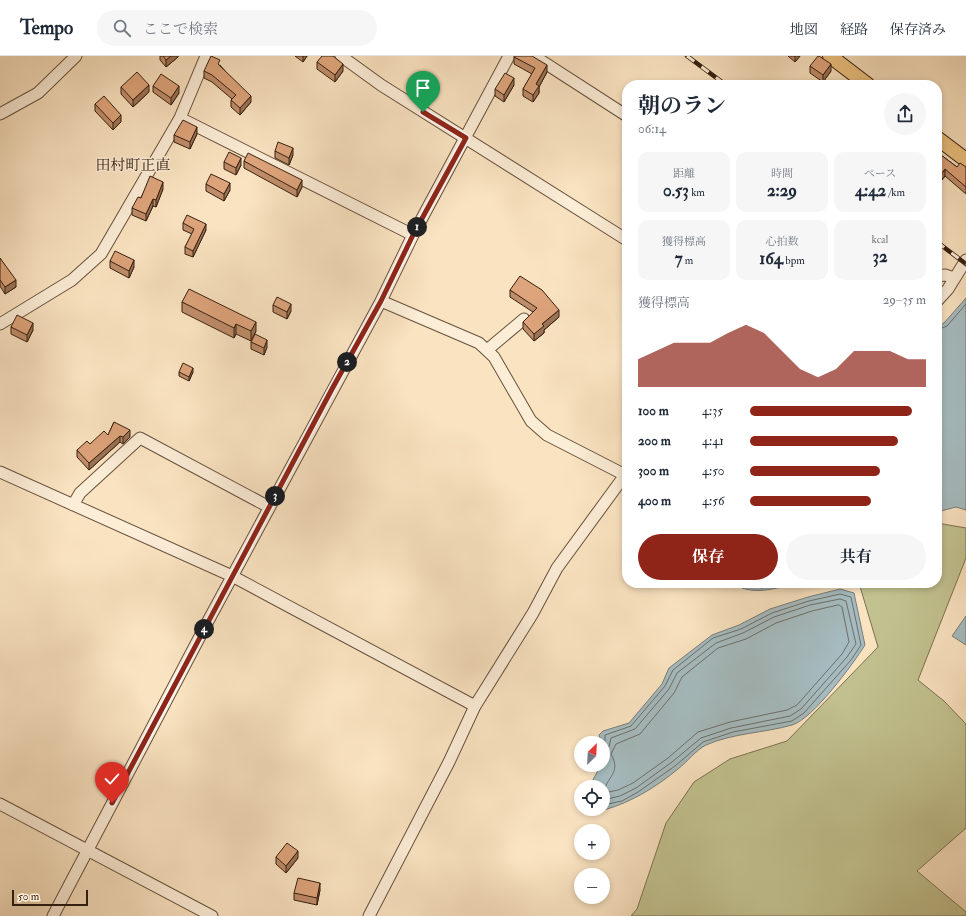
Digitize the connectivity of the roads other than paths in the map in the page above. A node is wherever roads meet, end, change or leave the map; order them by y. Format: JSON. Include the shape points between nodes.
{"nodes":[{"id":1,"x":76,"y":56,"type":"edge"},
{"id":2,"x":206,"y":56,"type":"edge"},
{"id":3,"x":341,"y":56,"type":"edge"},
{"id":4,"x":509,"y":56,"type":"edge"},
{"id":5,"x":534,"y":56,"type":"edge"},
{"id":6,"x":830,"y":56,"type":"edge"},
{"id":7,"x":861,"y":80,"type":"edge"},
{"id":8,"x":622,"y":113,"type":"edge"},
{"id":9,"x":0,"y":114,"type":"edge"},
{"id":10,"x":180,"y":118,"type":"junction"},
{"id":11,"x":466,"y":138,"type":"junction"},
{"id":12,"x":942,"y":142,"type":"edge"},
{"id":13,"x":966,"y":160,"type":"edge"},
{"id":14,"x":413,"y":235,"type":"junction"},
{"id":15,"x":622,"y":237,"type":"edge"},
{"id":16,"x":966,"y":260,"type":"edge"},
{"id":17,"x":942,"y":275,"type":"edge"},
{"id":18,"x":954,"y":278,"type":"junction"},
{"id":19,"x":942,"y":296,"type":"edge"},
{"id":20,"x":381,"y":301,"type":"junction"},
{"id":21,"x":524,"y":319,"type":"edge"},
{"id":22,"x":0,"y":324,"type":"edge"},
{"id":23,"x":488,"y":350,"type":"junction"},
{"id":24,"x":0,"y":472,"type":"edge"},
{"id":25,"x":622,"y":473,"type":"edge"},
{"id":26,"x":622,"y":480,"type":"edge"},
{"id":27,"x":73,"y":505,"type":"junction"},
{"id":28,"x":269,"y":507,"type":"junction"},
{"id":29,"x":232,"y":576,"type":"junction"},
{"id":30,"x":475,"y":706,"type":"junction"},
{"id":31,"x":0,"y":804,"type":"edge"},
{"id":32,"x":87,"y":851,"type":"junction"},
{"id":33,"x":52,"y":916,"type":"edge"},
{"id":34,"x":212,"y":916,"type":"edge"},
{"id":35,"x":369,"y":916,"type":"edge"}],
"edges":[{"from":1,"to":9,"type":"street","via":[[38,93]]},
{"from":2,"to":10,"type":"street"},
{"from":3,"to":11,"type":"street","via":[[381,85]]},
{"from":4,"to":11,"type":"street"},
{"from":5,"to":8,"type":"street"},
{"from":6,"to":7,"type":"main road"},
{"from":10,"to":14,"type":"street"},
{"from":10,"to":22,"type":"street","via":[[101,254],[72,280]]},
{"from":11,"to":14,"type":"street"},
{"from":11,"to":15,"type":"street"},
{"from":12,"to":13,"type":"main road"},
{"from":14,"to":20,"type":"street"},
{"from":16,"to":18,"type":"street"},
{"from":17,"to":18,"type":"street"},
{"from":18,"to":19,"type":"street"},
{"from":20,"to":23,"type":"street","via":[[456,332]]},
{"from":20,"to":28,"type":"street"},
{"from":21,"to":23,"type":"street"},
{"from":23,"to":25,"type":"street","via":[[531,421],[547,434]]},
{"from":24,"to":27,"type":"street"},
{"from":26,"to":30,"type":"street","via":[[557,568],[533,613]]},
{"from":27,"to":28,"type":"street","via":[[80,493],[140,438]]},
{"from":27,"to":29,"type":"street"},
{"from":28,"to":29,"type":"street"},
{"from":29,"to":30,"type":"street"},
{"from":29,"to":32,"type":"street"},
{"from":30,"to":35,"type":"street","via":[[449,762]]},
{"from":31,"to":32,"type":"street"},
{"from":32,"to":33,"type":"street"},
{"from":32,"to":34,"type":"street"}]}
